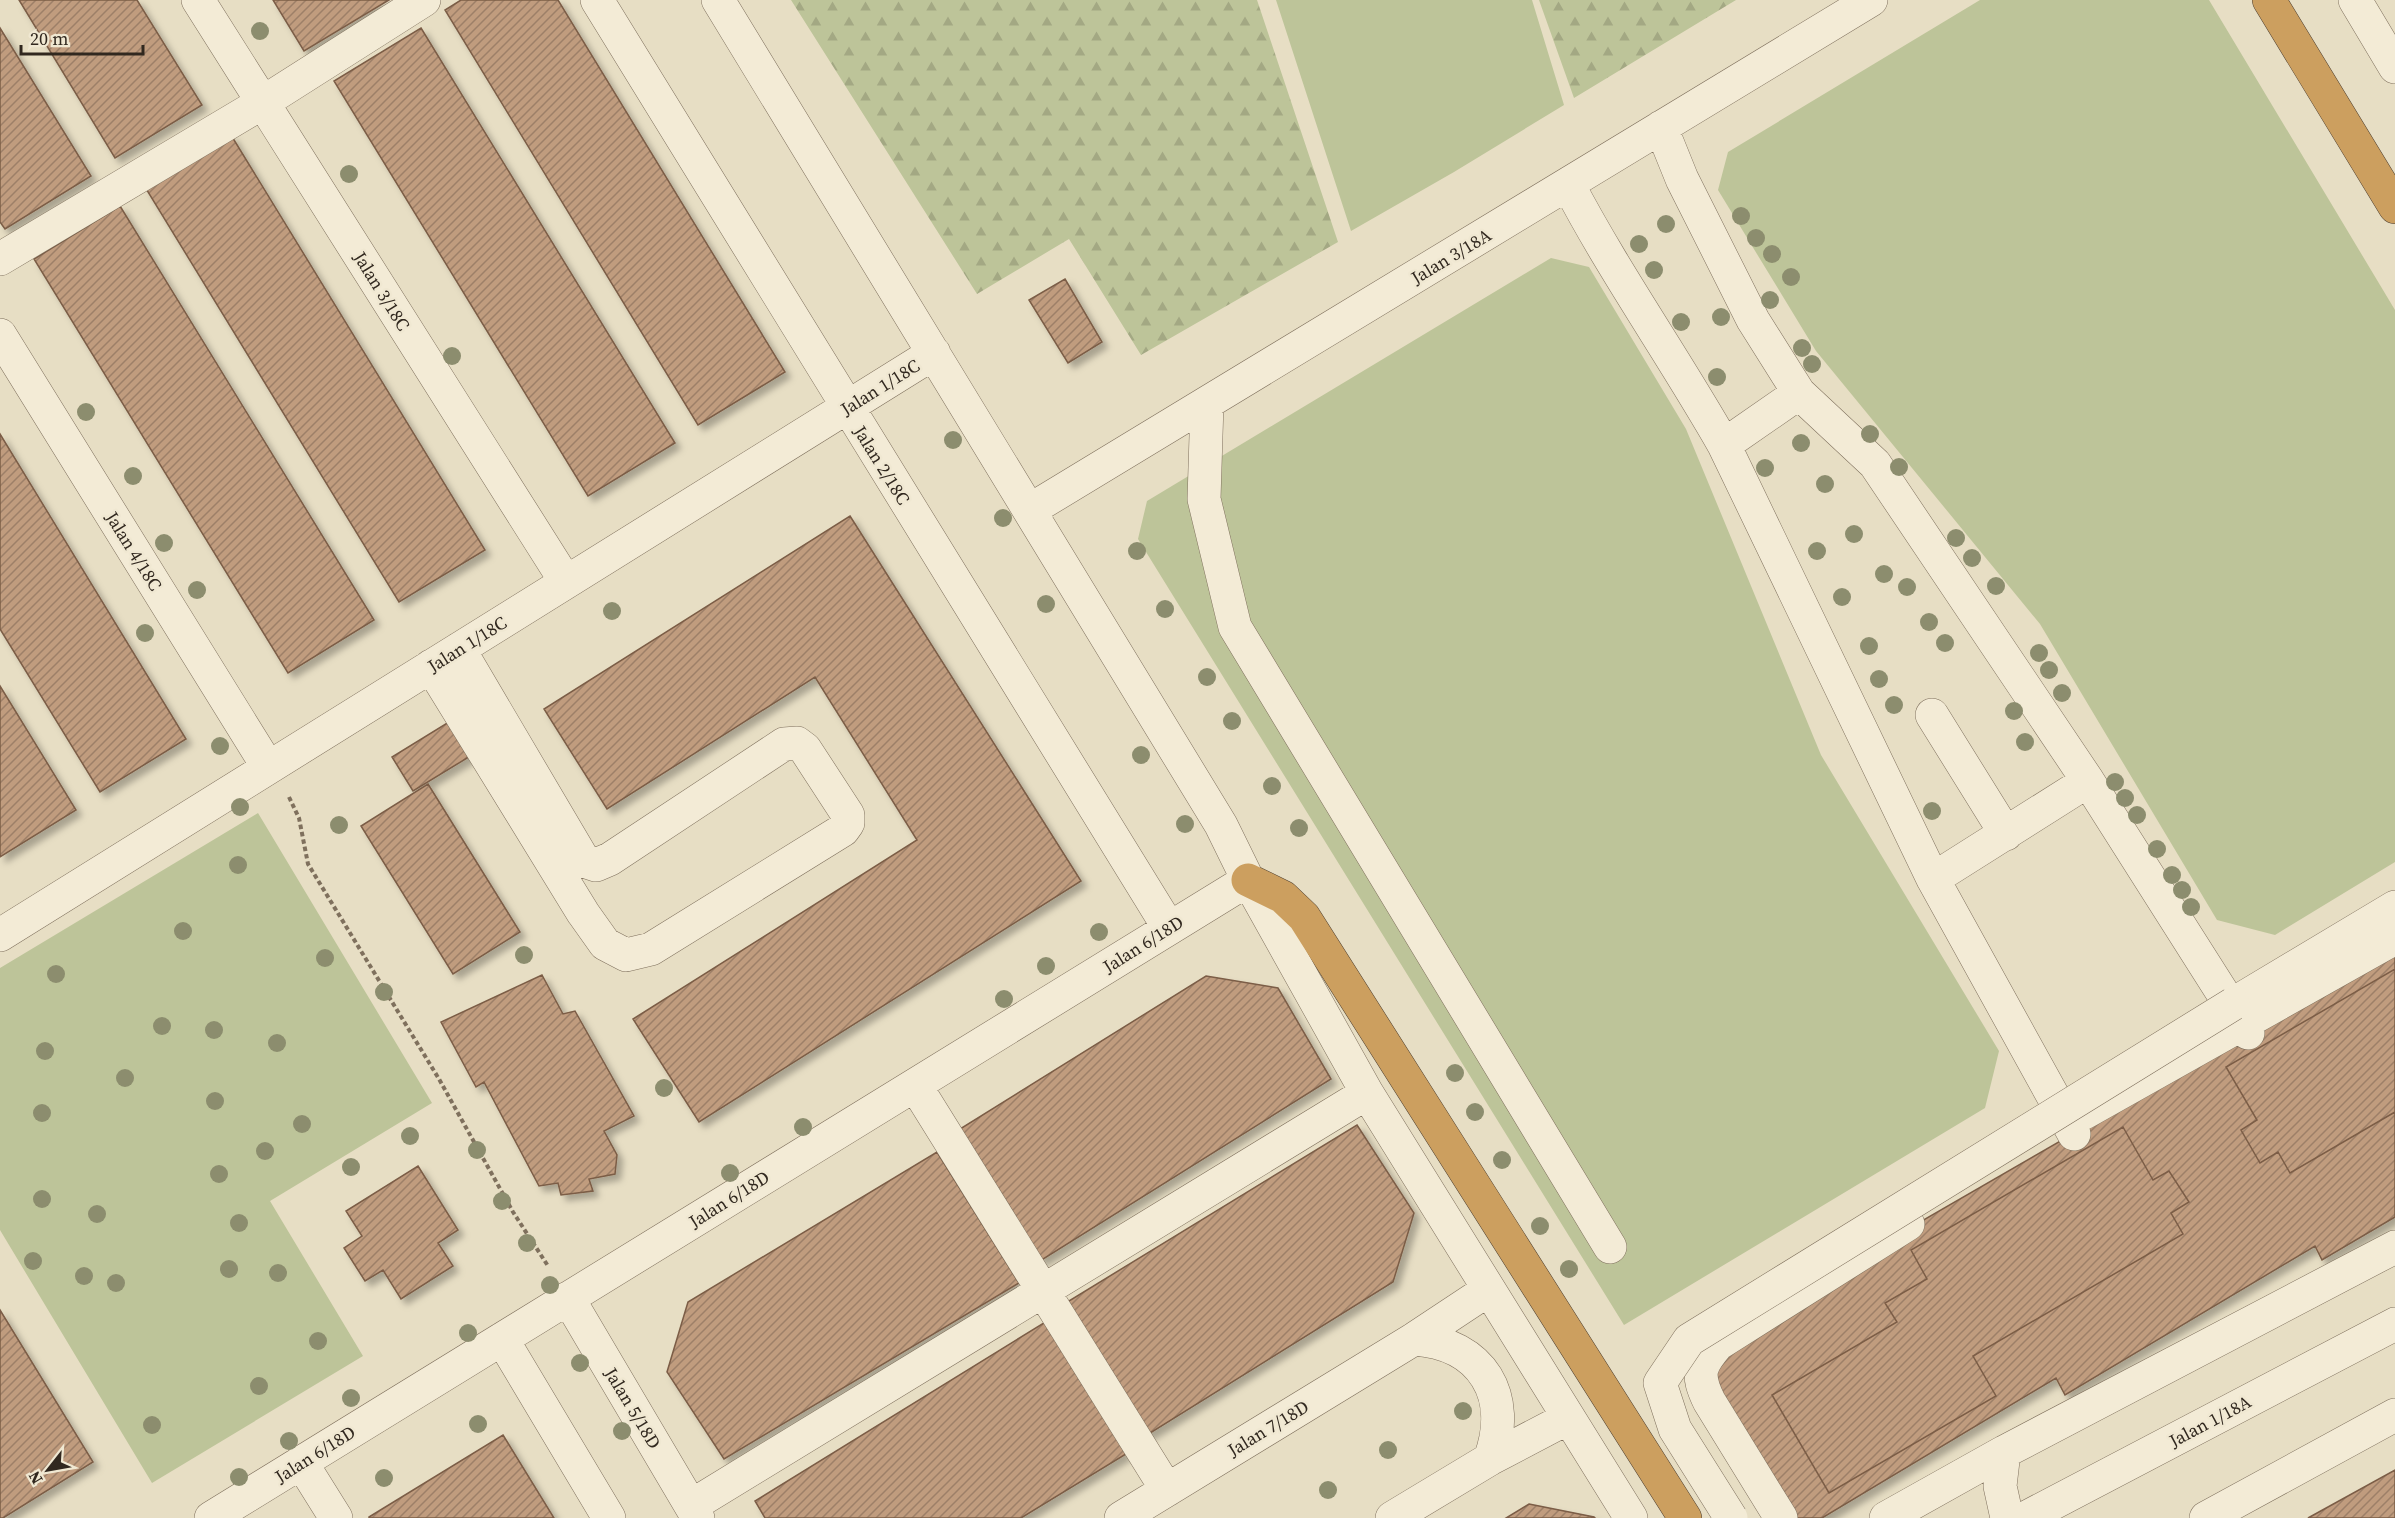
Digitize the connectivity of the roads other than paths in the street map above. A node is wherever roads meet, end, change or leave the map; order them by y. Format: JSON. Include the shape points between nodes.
{"nodes":[{"id":1,"x":198,"y":0,"type":"edge"},
{"id":2,"x":424,"y":0,"type":"edge"},
{"id":3,"x":597,"y":0,"type":"edge"},
{"id":4,"x":718,"y":0,"type":"edge"},
{"id":5,"x":1871,"y":0,"type":"edge"},
{"id":6,"x":2269,"y":0,"type":"edge"},
{"id":7,"x":2355,"y":0,"type":"edge"},
{"id":8,"x":2395,"y":67,"type":"edge"},
{"id":9,"x":262,"y":103,"type":"junction"},
{"id":10,"x":1661,"y":127,"type":"junction"},
{"id":11,"x":1568,"y":184,"type":"junction"},
{"id":12,"x":2395,"y":207,"type":"edge"},
{"id":13,"x":0,"y":259,"type":"edge"},
{"id":14,"x":0,"y":335,"type":"edge"},
{"id":15,"x":934,"y":353,"type":"junction"},
{"id":16,"x":1799,"y":393,"type":"junction"},
{"id":17,"x":1208,"y":404,"type":"junction"},
{"id":18,"x":846,"y":408,"type":"junction"},
{"id":19,"x":1724,"y":445,"type":"junction"},
{"id":20,"x":1030,"y":510,"type":"junction"},
{"id":21,"x":566,"y":582,"type":"junction"},
{"id":22,"x":459,"y":649,"type":"junction"},
{"id":23,"x":431,"y":666,"type":"junction"},
{"id":24,"x":1932,"y":715,"type":"dead end"},
{"id":25,"x":268,"y":767,"type":"junction"},
{"id":26,"x":2088,"y":781,"type":"junction"},
{"id":27,"x":2006,"y":834,"type":"junction"},
{"id":28,"x":1933,"y":879,"type":"junction"},
{"id":29,"x":1248,"y":880,"type":"junction"},
{"id":30,"x":2395,"y":907,"type":"edge"},
{"id":31,"x":1169,"y":928,"type":"junction"},
{"id":32,"x":0,"y":935,"type":"edge"},
{"id":33,"x":2395,"y":938,"type":"edge"},
{"id":34,"x":2246,"y":1028,"type":"junction"},
{"id":35,"x":915,"y":1085,"type":"junction"},
{"id":36,"x":1367,"y":1093,"type":"junction"},
{"id":37,"x":2071,"y":1128,"type":"junction"},
{"id":38,"x":2395,"y":1246,"type":"edge"},
{"id":39,"x":1610,"y":1247,"type":"dead end"},
{"id":40,"x":1488,"y":1290,"type":"junction"},
{"id":41,"x":1042,"y":1292,"type":"junction"},
{"id":42,"x":568,"y":1298,"type":"junction"},
{"id":43,"x":2395,"y":1324,"type":"edge"},
{"id":44,"x":502,"y":1339,"type":"junction"},
{"id":45,"x":1414,"y":1339,"type":"junction"},
{"id":46,"x":2395,"y":1415,"type":"edge"},
{"id":47,"x":1568,"y":1418,"type":"junction"},
{"id":48,"x":2004,"y":1452,"type":"junction"},
{"id":49,"x":1490,"y":1459,"type":"junction"},
{"id":50,"x":302,"y":1462,"type":"junction"},
{"id":51,"x":1167,"y":1490,"type":"junction"},
{"id":52,"x":695,"y":1512,"type":"edge"},
{"id":53,"x":211,"y":1518,"type":"edge"},
{"id":54,"x":336,"y":1518,"type":"edge"},
{"id":55,"x":609,"y":1518,"type":"edge"},
{"id":56,"x":1121,"y":1518,"type":"edge"},
{"id":57,"x":1392,"y":1518,"type":"edge"},
{"id":58,"x":1631,"y":1518,"type":"edge"},
{"id":59,"x":1685,"y":1518,"type":"edge"},
{"id":60,"x":1731,"y":1518,"type":"edge"},
{"id":61,"x":1781,"y":1518,"type":"edge"},
{"id":62,"x":1886,"y":1518,"type":"edge"},
{"id":63,"x":2007,"y":1518,"type":"edge"},
{"id":64,"x":2025,"y":1518,"type":"edge"},
{"id":65,"x":2206,"y":1518,"type":"edge"}],
"edges":[{"from":1,"to":9,"type":"street","name":"Jalan 3/18C"},
{"from":2,"to":9,"type":"street"},
{"from":3,"to":18,"type":"street","name":"Jalan 2/18C"},
{"from":4,"to":15,"type":"street"},
{"from":5,"to":10,"type":"street","name":"Jalan 3/18A"},
{"from":6,"to":12,"type":"highway"},
{"from":7,"to":8,"type":"street"},
{"from":9,"to":13,"type":"street"},
{"from":9,"to":21,"type":"street","name":"Jalan 3/18C"},
{"from":10,"to":11,"type":"street","name":"Jalan 3/18A"},
{"from":10,"to":16,"type":"street","via":[[1682,180],[1753,321]]},
{"from":11,"to":17,"type":"street","name":"Jalan 3/18A"},
{"from":11,"to":19,"type":"street","via":[[1593,233]]},
{"from":14,"to":25,"type":"street","name":"Jalan 4/18C"},
{"from":15,"to":18,"type":"street","name":"Jalan 1/18C"},
{"from":15,"to":20,"type":"street"},
{"from":16,"to":19,"type":"street"},
{"from":16,"to":26,"type":"street","via":[[1875,464]]},
{"from":17,"to":20,"type":"street","name":"Jalan 3/18A"},
{"from":17,"to":39,"type":"street","via":[[1204,499],[1235,627]]},
{"from":18,"to":21,"type":"street","name":"Jalan 1/18C"},
{"from":18,"to":31,"type":"street","name":"Jalan 2/18C"},
{"from":19,"to":28,"type":"street"},
{"from":20,"to":29,"type":"street","via":[[1221,825]]},
{"from":21,"to":22,"type":"street","name":"Jalan 1/18C"},
{"from":22,"to":23,"type":"street","name":"Jalan 1/18C"},
{"from":22,"to":23,"type":"street","via":[[584,861],[596,865],[610,859],[784,744],[796,743],[805,749],[848,815],[848,823],[843,831],[651,949],[626,955],[605,944],[583,913]]},
{"from":23,"to":25,"type":"street","name":"Jalan 1/18C"},
{"from":24,"to":27,"type":"street"},
{"from":25,"to":32,"type":"street","name":"Jalan 1/18C"},
{"from":26,"to":27,"type":"street"},
{"from":26,"to":34,"type":"street"},
{"from":27,"to":28,"type":"street"},
{"from":28,"to":37,"type":"street"},
{"from":29,"to":31,"type":"street","name":"Jalan 6/18D"},
{"from":29,"to":36,"type":"street"},
{"from":29,"to":59,"type":"highway","via":[[1283,897],[1304,917]]},
{"from":30,"to":60,"type":"street","bridge":true,"via":[[2213,1016],[1915,1213],[1689,1340],[1660,1383],[1675,1429]]},
{"from":31,"to":35,"type":"street","name":"Jalan 6/18D"},
{"from":33,"to":34,"type":"street"},
{"from":34,"to":37,"type":"street"},
{"from":35,"to":41,"type":"street"},
{"from":35,"to":42,"type":"street","name":"Jalan 6/18D"},
{"from":36,"to":40,"type":"street"},
{"from":36,"to":41,"type":"street"},
{"from":37,"to":61,"type":"street","via":[[1718,1344],[1704,1360],[1700,1382],[1709,1401]]},
{"from":38,"to":48,"type":"street"},
{"from":40,"to":45,"type":"street","name":"Jalan 7/18D"},
{"from":40,"to":47,"type":"street"},
{"from":41,"to":51,"type":"street"},
{"from":41,"to":52,"type":"street"},
{"from":42,"to":44,"type":"street","name":"Jalan 6/18D"},
{"from":42,"to":52,"type":"street","name":"Jalan 5/18D"},
{"from":43,"to":64,"type":"street","name":"Jalan 1/18A"},
{"from":44,"to":50,"type":"street","name":"Jalan 6/18D"},
{"from":44,"to":55,"type":"street"},
{"from":45,"to":49,"type":"street","via":[[1433,1340],[1467,1356],[1481,1370],[1498,1404],[1500,1422]]},
{"from":45,"to":51,"type":"street","name":"Jalan 7/18D"},
{"from":46,"to":65,"type":"street"},
{"from":47,"to":49,"type":"street"},
{"from":47,"to":58,"type":"street"},
{"from":48,"to":62,"type":"street"},
{"from":48,"to":63,"type":"street","via":[[2000,1486]]},
{"from":49,"to":57,"type":"street"},
{"from":50,"to":53,"type":"street","name":"Jalan 6/18D"},
{"from":50,"to":54,"type":"street"},
{"from":51,"to":56,"type":"street","name":"Jalan 7/18D"}]}
